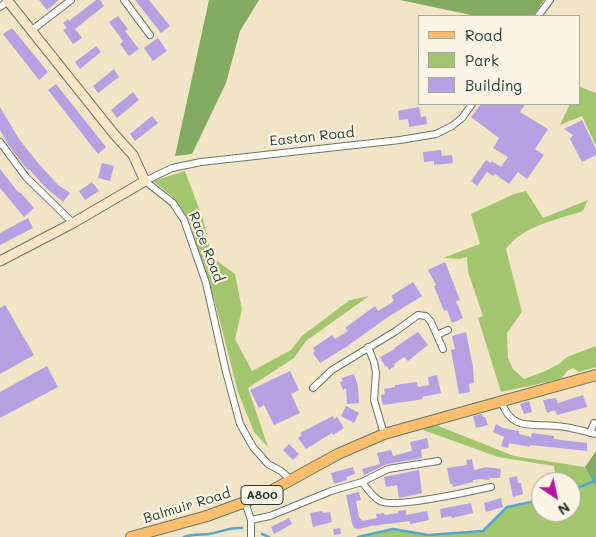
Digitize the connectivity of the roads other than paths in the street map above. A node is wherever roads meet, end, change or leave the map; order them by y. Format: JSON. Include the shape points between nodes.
{"nodes":[{"id":1,"x":7,"y":0,"type":"edge"},
{"id":2,"x":71,"y":0,"type":"edge"},
{"id":3,"x":124,"y":0,"type":"edge"},
{"id":4,"x":550,"y":0,"type":"edge"},
{"id":5,"x":0,"y":7,"type":"edge"},
{"id":6,"x":539,"y":15,"type":"edge"},
{"id":7,"x":32,"y":30,"type":"junction"},
{"id":8,"x":150,"y":34,"type":"dead end"},
{"id":9,"x":471,"y":105,"type":"edge"},
{"id":10,"x":0,"y":142,"type":"edge"},
{"id":11,"x":145,"y":180,"type":"junction"},
{"id":12,"x":72,"y":223,"type":"junction"},
{"id":13,"x":0,"y":261,"type":"edge"},
{"id":14,"x":448,"y":330,"type":"dead end"},
{"id":15,"x":437,"y":335,"type":"junction"},
{"id":16,"x":368,"y":347,"type":"junction"},
{"id":17,"x":443,"y":349,"type":"dead end"},
{"id":18,"x":596,"y":375,"type":"edge"},
{"id":19,"x":313,"y":388,"type":"dead end"},
{"id":20,"x":501,"y":401,"type":"junction"},
{"id":21,"x":594,"y":423,"type":"dead end"},
{"id":22,"x":593,"y":433,"type":"edge"},
{"id":23,"x":384,"y":434,"type":"junction"},
{"id":24,"x":438,"y":461,"type":"dead end"},
{"id":25,"x":291,"y":480,"type":"junction"},
{"id":26,"x":362,"y":482,"type":"junction"},
{"id":27,"x":491,"y":487,"type":"dead end"},
{"id":28,"x":245,"y":502,"type":"junction"},
{"id":29,"x":251,"y":520,"type":"junction"},
{"id":30,"x":131,"y":537,"type":"edge"},
{"id":31,"x":251,"y":537,"type":"edge"}],
"edges":[{"from":1,"to":5,"type":"street"},
{"from":1,"to":7,"type":"street","name":"Race Road"},
{"from":2,"to":7,"type":"street"},
{"from":3,"to":8,"type":"street"},
{"from":4,"to":6,"type":"street"},
{"from":7,"to":11,"type":"street","name":"Race Road","via":[[133,155]]},
{"from":9,"to":11,"type":"street","name":"Easton Road","via":[[462,118],[436,134],[200,162],[172,168]]},
{"from":10,"to":12,"type":"street","via":[[26,177]]},
{"from":11,"to":12,"type":"street"},
{"from":11,"to":25,"type":"street","name":"Race Road","via":[[173,203],[184,220],[206,283],[240,424],[253,447],[268,464]]},
{"from":12,"to":13,"type":"street"},
{"from":14,"to":15,"type":"street"},
{"from":15,"to":16,"type":"street","via":[[426,316],[418,315]]},
{"from":15,"to":17,"type":"street"},
{"from":16,"to":19,"type":"street","via":[[332,370]]},
{"from":16,"to":23,"type":"street","via":[[376,373],[374,400]]},
{"from":18,"to":20,"type":"main road","number":"A800"},
{"from":20,"to":22,"type":"street","via":[[509,417],[525,426],[545,424]]},
{"from":20,"to":23,"type":"main road","number":"A800"},
{"from":21,"to":22,"type":"street"},
{"from":23,"to":25,"type":"main road","name":"Balmuir Road","number":"A800"},
{"from":24,"to":26,"type":"street","via":[[388,470]]},
{"from":25,"to":28,"type":"main road","name":"Balmuir Road","number":"A800"},
{"from":26,"to":27,"type":"street","via":[[382,502],[406,503]]},
{"from":26,"to":29,"type":"street"},
{"from":28,"to":29,"type":"street"},
{"from":28,"to":30,"type":"main road","name":"Balmuir Road","number":"A800"},
{"from":29,"to":31,"type":"street"}]}
